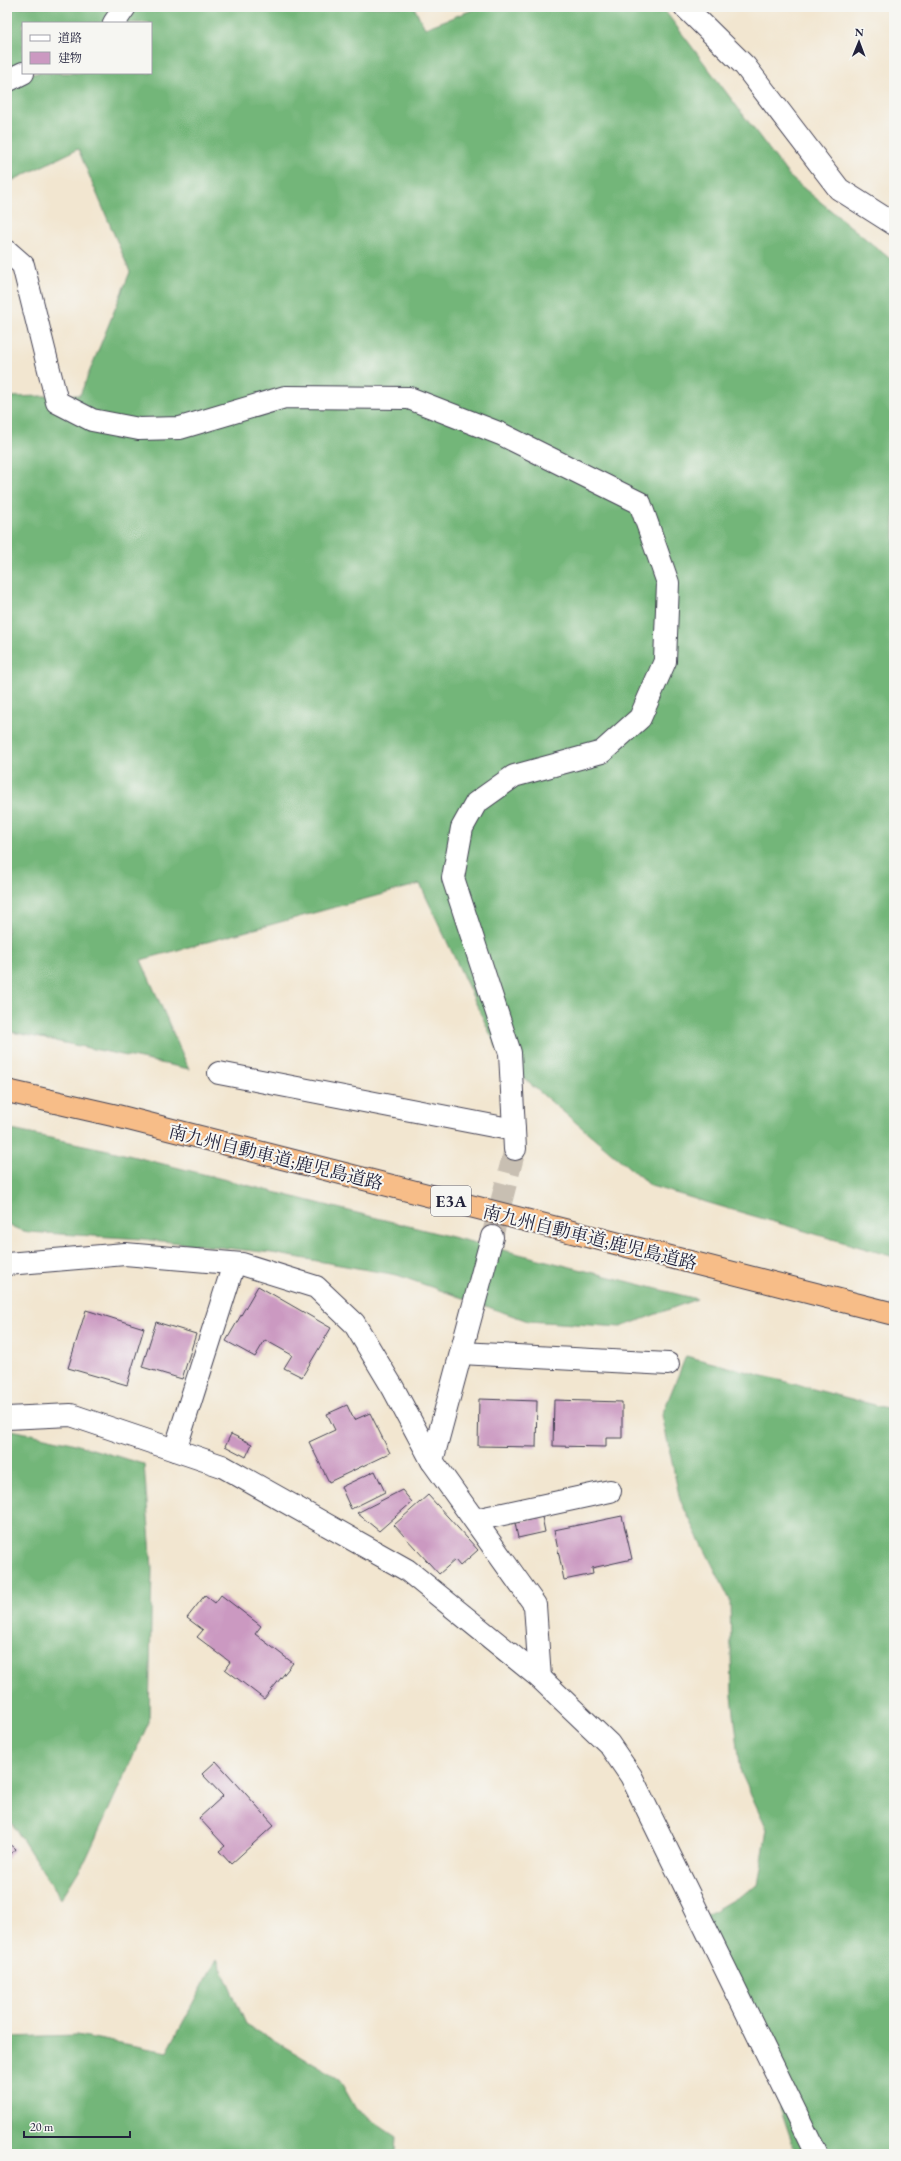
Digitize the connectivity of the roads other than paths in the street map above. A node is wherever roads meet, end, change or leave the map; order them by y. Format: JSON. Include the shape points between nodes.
{"nodes":[{"id":1,"x":125,"y":7,"type":"edge"},
{"id":2,"x":686,"y":7,"type":"edge"},
{"id":3,"x":115,"y":22,"type":"edge"},
{"id":4,"x":22,"y":74,"type":"edge"},
{"id":5,"x":7,"y":82,"type":"edge"},
{"id":6,"x":894,"y":224,"type":"edge"},
{"id":7,"x":7,"y":251,"type":"edge"},
{"id":8,"x":219,"y":1073,"type":"dead end"},
{"id":9,"x":7,"y":1091,"type":"edge"},
{"id":10,"x":492,"y":1237,"type":"tunnel mouth"},
{"id":11,"x":7,"y":1264,"type":"edge"},
{"id":12,"x":234,"y":1264,"type":"junction"},
{"id":13,"x":894,"y":1314,"type":"edge"},
{"id":14,"x":461,"y":1353,"type":"junction"},
{"id":15,"x":668,"y":1364,"type":"dead end"},
{"id":16,"x":7,"y":1418,"type":"edge"},
{"id":17,"x":175,"y":1450,"type":"junction"},
{"id":18,"x":432,"y":1461,"type":"junction"},
{"id":19,"x":610,"y":1491,"type":"dead end"},
{"id":20,"x":475,"y":1520,"type":"junction"},
{"id":21,"x":540,"y":1678,"type":"junction"},
{"id":22,"x":816,"y":2154,"type":"edge"}],
"edges":[{"from":1,"to":3,"type":"street"},
{"from":2,"to":6,"type":"street","via":[[745,66],[839,189]]},
{"from":4,"to":5,"type":"street"},
{"from":7,"to":8,"type":"street","via":[[23,265],[57,402],[92,420],[139,429],[180,428],[285,397],[409,398],[501,434],[640,503],[668,583],[665,661],[640,718],[602,752],[514,776],[476,803],[462,828],[453,878],[510,1053],[515,1140]]},
{"from":9,"to":13,"type":"highway","name":"南九州自動車道;鹿児島道路","number":"E3A","via":[[117,1116]]},
{"from":10,"to":14,"type":"street"},
{"from":11,"to":12,"type":"street","via":[[125,1254]]},
{"from":12,"to":17,"type":"street"},
{"from":12,"to":18,"type":"street","via":[[316,1287],[354,1323]]},
{"from":14,"to":15,"type":"street"},
{"from":14,"to":18,"type":"street"},
{"from":16,"to":17,"type":"street","via":[[71,1415]]},
{"from":17,"to":21,"type":"street","via":[[222,1466],[407,1570]]},
{"from":18,"to":20,"type":"street"},
{"from":19,"to":20,"type":"street"},
{"from":20,"to":21,"type":"street","via":[[535,1605]]},
{"from":21,"to":22,"type":"street","via":[[609,1744],[630,1776]]}]}
